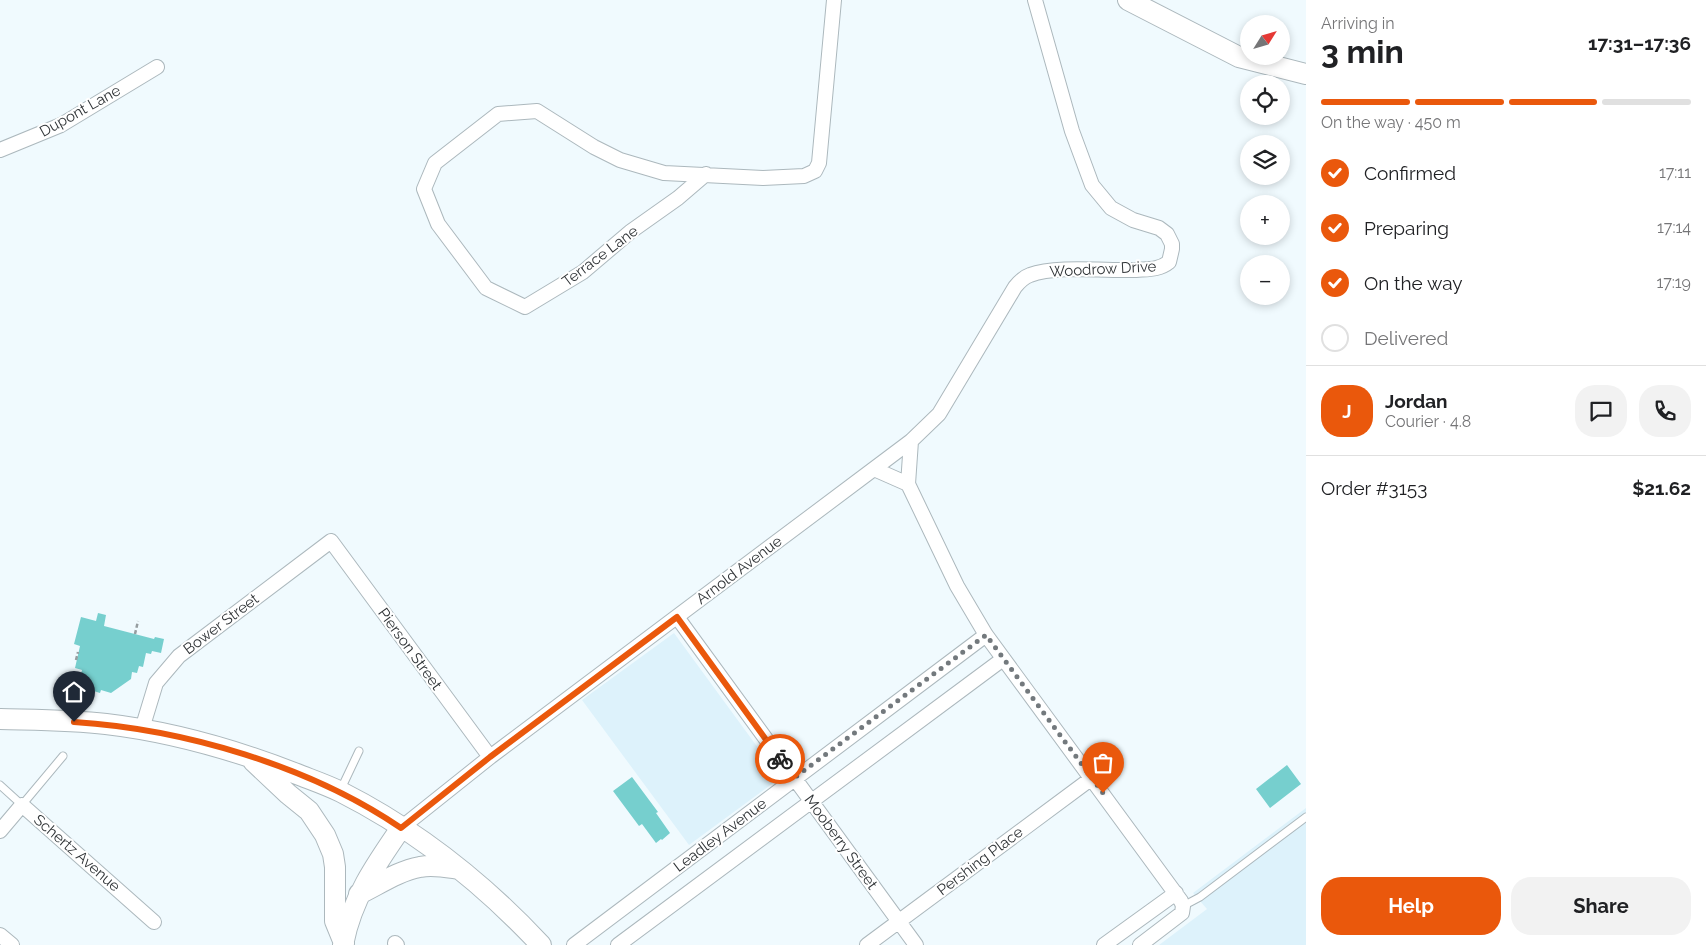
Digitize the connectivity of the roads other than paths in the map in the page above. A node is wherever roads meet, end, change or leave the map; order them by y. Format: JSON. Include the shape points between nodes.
{"nodes":[{"id":1,"x":834,"y":0,"type":"edge"},
{"id":2,"x":1035,"y":0,"type":"edge"},
{"id":3,"x":1128,"y":0,"type":"edge"},
{"id":4,"x":157,"y":66,"type":"dead end"},
{"id":5,"x":1306,"y":74,"type":"edge"},
{"id":6,"x":0,"y":150,"type":"edge"},
{"id":7,"x":706,"y":174,"type":"junction"},
{"id":8,"x":911,"y":441,"type":"junction"},
{"id":9,"x":874,"y":469,"type":"junction"},
{"id":10,"x":908,"y":484,"type":"junction"},
{"id":11,"x":330,"y":541,"type":"joint"},
{"id":12,"x":677,"y":617,"type":"junction"},
{"id":13,"x":986,"y":635,"type":"junction"},
{"id":14,"x":1003,"y":658,"type":"junction"},
{"id":15,"x":0,"y":720,"type":"edge"},
{"id":16,"x":142,"y":729,"type":"junction"},
{"id":17,"x":359,"y":751,"type":"dead end"},
{"id":18,"x":63,"y":756,"type":"dead end"},
{"id":19,"x":249,"y":756,"type":"junction"},
{"id":20,"x":490,"y":757,"type":"junction"},
{"id":21,"x":794,"y":778,"type":"junction"},
{"id":22,"x":1092,"y":778,"type":"junction"},
{"id":23,"x":0,"y":785,"type":"edge"},
{"id":24,"x":340,"y":791,"type":"junction"},
{"id":25,"x":812,"y":802,"type":"junction"},
{"id":26,"x":22,"y":805,"type":"junction"},
{"id":27,"x":1306,"y":817,"type":"edge"},
{"id":28,"x":401,"y":828,"type":"junction"},
{"id":29,"x":0,"y":831,"type":"edge"},
{"id":30,"x":461,"y":869,"type":"junction"},
{"id":31,"x":1176,"y":892,"type":"junction"},
{"id":32,"x":359,"y":894,"type":"junction"},
{"id":33,"x":1184,"y":908,"type":"junction"},
{"id":34,"x":154,"y":922,"type":"dead end"},
{"id":35,"x":899,"y":922,"type":"junction"},
{"id":36,"x":0,"y":935,"type":"edge"},
{"id":37,"x":344,"y":944,"type":"edge"},
{"id":38,"x":12,"y":945,"type":"edge"},
{"id":39,"x":541,"y":945,"type":"edge"},
{"id":40,"x":574,"y":945,"type":"edge"},
{"id":41,"x":618,"y":945,"type":"edge"},
{"id":42,"x":867,"y":945,"type":"edge"},
{"id":43,"x":916,"y":945,"type":"edge"},
{"id":44,"x":1104,"y":945,"type":"edge"},
{"id":45,"x":1140,"y":945,"type":"edge"}],
"edges":[{"from":1,"to":7,"type":"street","name":"Terrace Lane","via":[[818,168],[804,176],[763,178]]},
{"from":2,"to":8,"type":"street","name":"Woodrow Drive","via":[[1072,131],[1092,185],[1111,208],[1167,234],[1172,244],[1171,259],[1156,269],[1066,270],[1038,273],[1023,279],[1015,287],[939,414]]},
{"from":3,"to":5,"type":"main road","via":[[1239,58]]},
{"from":4,"to":6,"type":"street","name":"Dupont Lane","via":[[61,125]]},
{"from":7,"to":7,"type":"street","name":"Terrace Lane","via":[[664,173],[620,160],[537,110],[498,114],[435,163],[424,189],[438,224],[486,288],[524,307],[583,272]]},
{"from":8,"to":9,"type":"street","name":"Arnold Avenue"},
{"from":8,"to":10,"type":"street"},
{"from":9,"to":10,"type":"street"},
{"from":9,"to":12,"type":"street","name":"Arnold Avenue"},
{"from":10,"to":13,"type":"street","via":[[957,586]]},
{"from":11,"to":16,"type":"street","name":"Bower Street","via":[[179,656],[156,683]]},
{"from":11,"to":20,"type":"street","name":"Pierson Street"},
{"from":12,"to":20,"type":"street","name":"Arnold Avenue"},
{"from":12,"to":21,"type":"street","name":"Mooberry Street"},
{"from":13,"to":14,"type":"street"},
{"from":13,"to":21,"type":"street","name":"Leadley Avenue"},
{"from":14,"to":22,"type":"street"},
{"from":14,"to":25,"type":"street","name":"Leadley Avenue"},
{"from":15,"to":16,"type":"main road","via":[[104,724]]},
{"from":16,"to":19,"type":"main road"},
{"from":17,"to":24,"type":"lane"},
{"from":18,"to":26,"type":"lane"},
{"from":19,"to":24,"type":"main road"},
{"from":19,"to":37,"type":"main road","via":[[309,811],[325,835],[335,867],[335,921]]},
{"from":20,"to":28,"type":"street","name":"Arnold Avenue"},
{"from":21,"to":25,"type":"street","name":"Mooberry Street"},
{"from":21,"to":40,"type":"street","name":"Leadley Avenue"},
{"from":22,"to":31,"type":"street"},
{"from":22,"to":35,"type":"street","name":"Pershing Place"},
{"from":23,"to":26,"type":"lane","name":"Schertz Avenue"},
{"from":24,"to":28,"type":"main road"},
{"from":25,"to":35,"type":"street","name":"Mooberry Street"},
{"from":25,"to":41,"type":"street","name":"Leadley Avenue"},
{"from":26,"to":29,"type":"street"},
{"from":26,"to":34,"type":"street","name":"Schertz Avenue"},
{"from":27,"to":33,"type":"lane"},
{"from":28,"to":30,"type":"main road"},
{"from":28,"to":32,"type":"main road"},
{"from":30,"to":32,"type":"main road","via":[[420,867],[400,873]]},
{"from":30,"to":39,"type":"main road"},
{"from":31,"to":33,"type":"street"},
{"from":31,"to":44,"type":"street"},
{"from":32,"to":37,"type":"main road"},
{"from":33,"to":45,"type":"street","via":[[1181,915]]},
{"from":35,"to":42,"type":"street","name":"Pershing Place"},
{"from":35,"to":43,"type":"street","name":"Mooberry Street"},
{"from":36,"to":38,"type":"street"}]}
